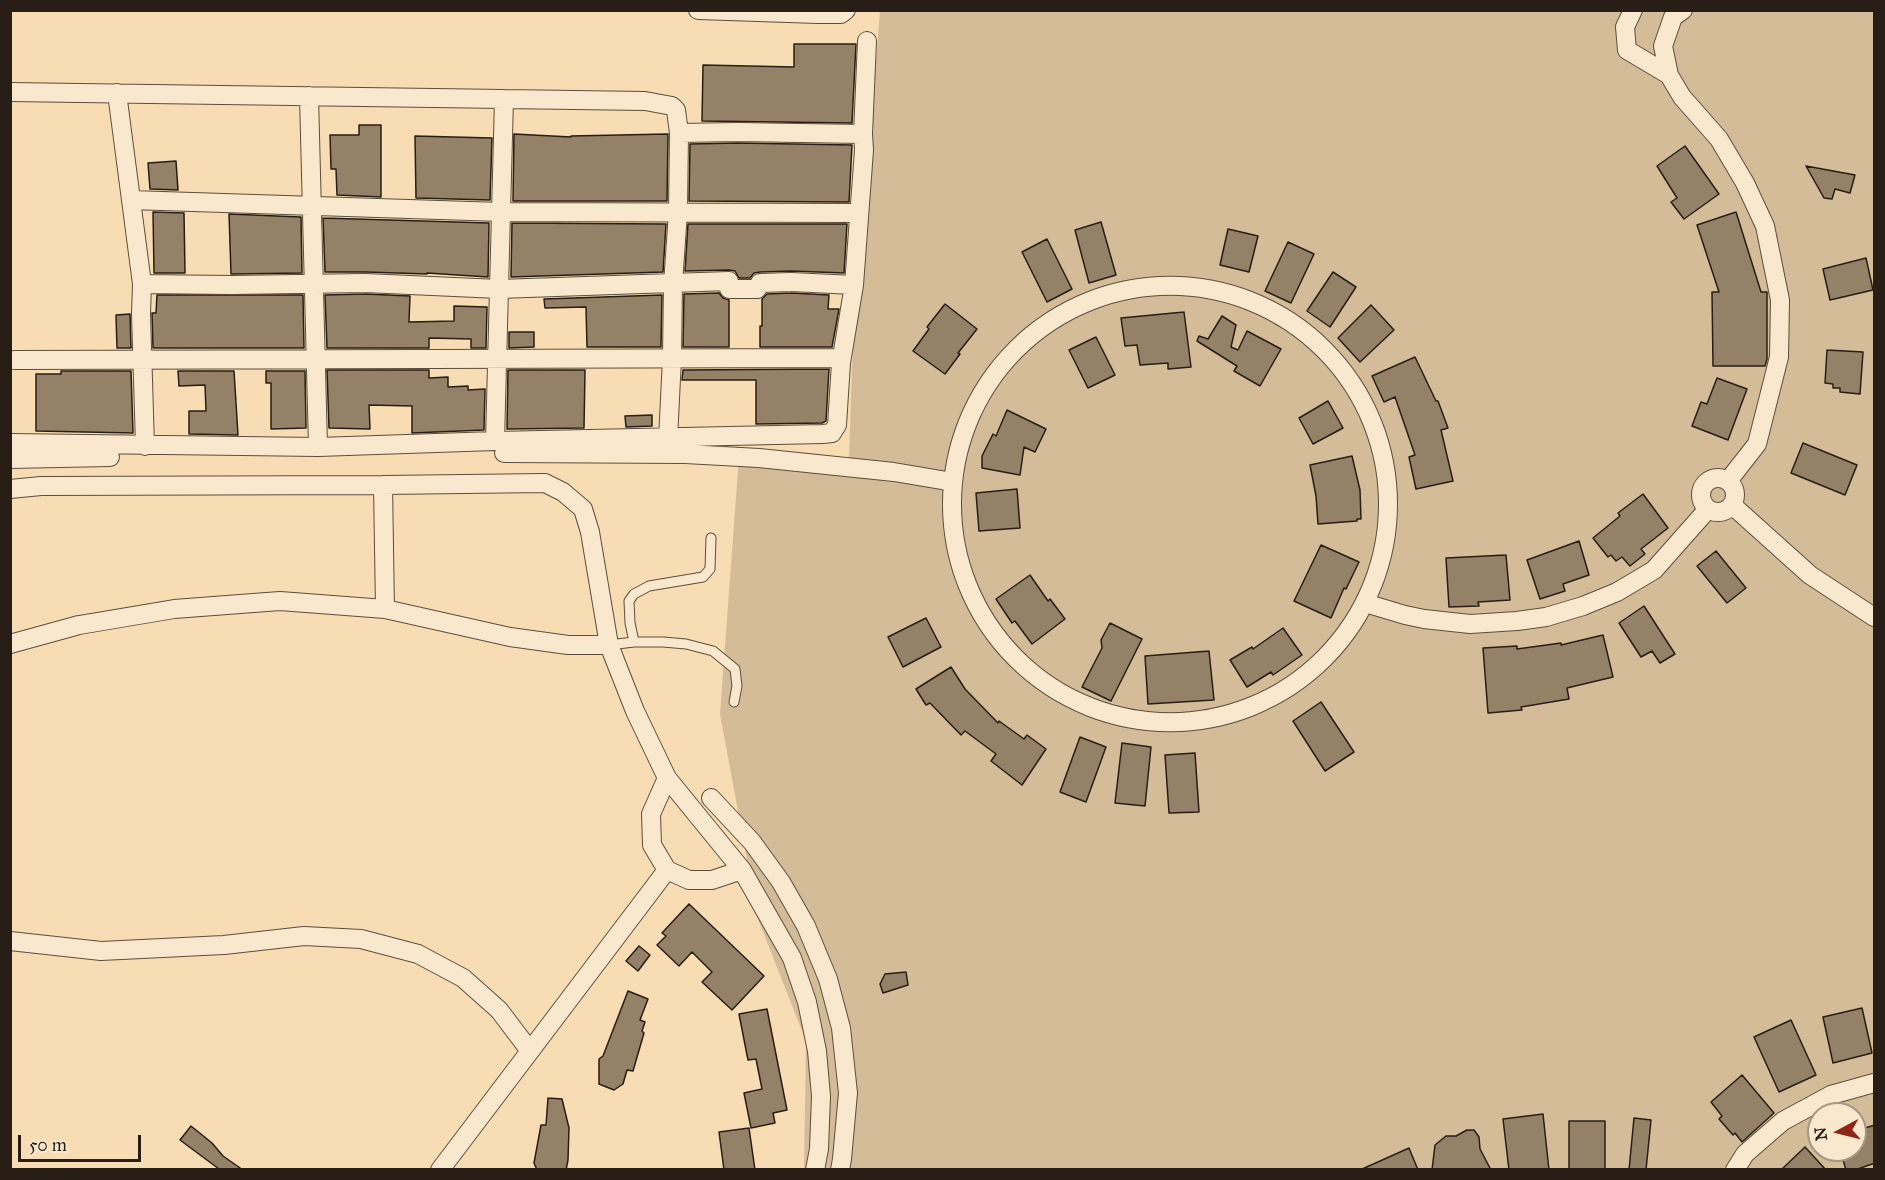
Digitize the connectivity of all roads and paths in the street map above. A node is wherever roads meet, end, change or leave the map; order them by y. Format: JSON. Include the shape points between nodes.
{"nodes":[{"id":1,"x":698,"y":10,"type":"edge"},
{"id":2,"x":846,"y":10,"type":"edge"},
{"id":3,"x":1633,"y":10,"type":"edge"},
{"id":4,"x":1683,"y":10,"type":"edge"},
{"id":5,"x":867,"y":41,"type":"dead end"},
{"id":6,"x":1669,"y":75,"type":"junction"},
{"id":7,"x":10,"y":92,"type":"edge"},
{"id":8,"x":117,"y":93,"type":"junction"},
{"id":9,"x":309,"y":96,"type":"junction"},
{"id":10,"x":504,"y":99,"type":"junction"},
{"id":11,"x":679,"y":133,"type":"junction"},
{"id":12,"x":863,"y":134,"type":"junction"},
{"id":13,"x":131,"y":200,"type":"junction"},
{"id":14,"x":312,"y":206,"type":"junction"},
{"id":15,"x":501,"y":212,"type":"junction"},
{"id":16,"x":678,"y":212,"type":"junction"},
{"id":17,"x":859,"y":213,"type":"junction"},
{"id":18,"x":314,"y":283,"type":"junction"},
{"id":19,"x":142,"y":284,"type":"junction"},
{"id":20,"x":673,"y":284,"type":"junction"},
{"id":21,"x":854,"y":285,"type":"junction"},
{"id":22,"x":499,"y":289,"type":"junction"},
{"id":23,"x":497,"y":358,"type":"junction"},
{"id":24,"x":672,"y":358,"type":"junction"},
{"id":25,"x":842,"y":358,"type":"junction"},
{"id":26,"x":143,"y":359,"type":"junction"},
{"id":27,"x":316,"y":359,"type":"junction"},
{"id":28,"x":14,"y":360,"type":"dead end"},
{"id":29,"x":668,"y":439,"type":"junction"},
{"id":30,"x":495,"y":441,"type":"junction"},
{"id":31,"x":10,"y":443,"type":"edge"},
{"id":32,"x":145,"y":446,"type":"junction"},
{"id":33,"x":318,"y":447,"type":"junction"},
{"id":34,"x":10,"y":459,"type":"edge"},
{"id":35,"x":1728,"y":481,"type":"junction"},
{"id":36,"x":953,"y":482,"type":"junction"},
{"id":37,"x":383,"y":485,"type":"junction"},
{"id":38,"x":10,"y":489,"type":"edge"},
{"id":39,"x":1732,"y":505,"type":"junction"},
{"id":40,"x":1708,"y":510,"type":"junction"},
{"id":41,"x":711,"y":538,"type":"dead end"},
{"id":42,"x":1365,"y":603,"type":"junction"},
{"id":43,"x":385,"y":609,"type":"junction"},
{"id":44,"x":1875,"y":618,"type":"edge"},
{"id":45,"x":634,"y":642,"type":"junction"},
{"id":46,"x":10,"y":644,"type":"edge"},
{"id":47,"x":609,"y":645,"type":"junction"},
{"id":48,"x":734,"y":702,"type":"dead end"},
{"id":49,"x":668,"y":778,"type":"junction"},
{"id":50,"x":711,"y":798,"type":"dead end"},
{"id":51,"x":668,"y":870,"type":"junction"},
{"id":52,"x":742,"y":870,"type":"junction"},
{"id":53,"x":10,"y":941,"type":"edge"},
{"id":54,"x":530,"y":1051,"type":"junction"},
{"id":55,"x":1875,"y":1083,"type":"edge"},
{"id":56,"x":440,"y":1170,"type":"edge"},
{"id":57,"x":815,"y":1170,"type":"edge"},
{"id":58,"x":840,"y":1170,"type":"edge"},
{"id":59,"x":1735,"y":1170,"type":"edge"}],
"edges":[{"from":1,"to":2,"type":"street","via":[[841,14]]},
{"from":3,"to":6,"type":"street","via":[[1625,27],[1627,50]]},
{"from":4,"to":6,"type":"street","via":[[1672,18],[1663,46]]},
{"from":5,"to":12,"type":"street"},
{"from":6,"to":35,"type":"street","via":[[1682,97],[1719,139],[1745,183],[1765,226],[1780,300],[1779,357],[1757,444]]},
{"from":7,"to":8,"type":"street"},
{"from":8,"to":9,"type":"street"},
{"from":8,"to":13,"type":"street"},
{"from":9,"to":10,"type":"street"},
{"from":9,"to":14,"type":"street"},
{"from":10,"to":11,"type":"street","via":[[668,104],[676,110]]},
{"from":10,"to":15,"type":"street"},
{"from":11,"to":12,"type":"street"},
{"from":11,"to":16,"type":"street"},
{"from":12,"to":17,"type":"street"},
{"from":13,"to":14,"type":"street"},
{"from":13,"to":19,"type":"street"},
{"from":14,"to":15,"type":"street"},
{"from":14,"to":18,"type":"street"},
{"from":15,"to":16,"type":"street"},
{"from":15,"to":22,"type":"street"},
{"from":16,"to":17,"type":"street"},
{"from":16,"to":20,"type":"street"},
{"from":17,"to":21,"type":"street"},
{"from":18,"to":19,"type":"street"},
{"from":18,"to":22,"type":"street"},
{"from":18,"to":27,"type":"street"},
{"from":19,"to":26,"type":"street"},
{"from":20,"to":21,"type":"street","via":[[729,281],[729,289],[757,289],[760,283],[791,282]]},
{"from":20,"to":22,"type":"street"},
{"from":20,"to":24,"type":"street"},
{"from":21,"to":25,"type":"street"},
{"from":22,"to":23,"type":"street"},
{"from":23,"to":24,"type":"street"},
{"from":23,"to":27,"type":"street"},
{"from":23,"to":30,"type":"street"},
{"from":24,"to":25,"type":"street"},
{"from":24,"to":29,"type":"street"},
{"from":25,"to":29,"type":"street","via":[[837,425],[832,433]]},
{"from":26,"to":27,"type":"street"},
{"from":26,"to":28,"type":"street"},
{"from":26,"to":32,"type":"street"},
{"from":27,"to":33,"type":"street"},
{"from":29,"to":30,"type":"street"},
{"from":30,"to":33,"type":"street"},
{"from":31,"to":32,"type":"street"},
{"from":32,"to":33,"type":"street"},
{"from":34,"to":36,"type":"street","via":[[685,454],[837,465]]},
{"from":35,"to":39,"type":"street","via":[[1735,492]]},
{"from":35,"to":40,"type":"street","via":[[1715,478],[1703,485],[1701,498]]},
{"from":36,"to":42,"type":"street","via":[[958,555],[986,621],[1016,659],[1035,675],[1075,701],[1113,715],[1145,722],[1193,722],[1263,702],[1322,661],[1348,631]]},
{"from":36,"to":42,"type":"street","via":[[962,439],[985,388],[1028,337],[1084,302],[1116,292],[1182,285],[1215,289],[1277,313],[1305,332],[1343,371],[1367,409],[1386,473],[1388,506],[1385,540]]},
{"from":37,"to":38,"type":"street"},
{"from":37,"to":43,"type":"street"},
{"from":37,"to":47,"type":"street","via":[[544,483],[563,492],[583,508]]},
{"from":39,"to":40,"type":"street","via":[[1721,512]]},
{"from":39,"to":44,"type":"street","via":[[1810,575]]},
{"from":40,"to":42,"type":"street","via":[[1654,570],[1617,592],[1546,617],[1470,624],[1424,619]]},
{"from":41,"to":45,"type":"lane","via":[[710,569],[703,577],[649,586],[634,594],[629,601]]},
{"from":43,"to":46,"type":"street","via":[[280,601],[174,609],[79,625]]},
{"from":43,"to":47,"type":"street","via":[[510,637],[567,645]]},
{"from":45,"to":47,"type":"lane"},
{"from":45,"to":48,"type":"lane","via":[[686,644],[713,651],[735,669]]},
{"from":47,"to":49,"type":"street"},
{"from":49,"to":51,"type":"street","via":[[651,814],[652,845]]},
{"from":49,"to":52,"type":"street"},
{"from":50,"to":58,"type":"street","via":[[752,842],[781,882],[828,979],[841,1028],[848,1093]]},
{"from":51,"to":52,"type":"street","via":[[689,880],[712,880]]},
{"from":51,"to":54,"type":"street"},
{"from":52,"to":57,"type":"street","via":[[792,958],[807,1002],[821,1096]]},
{"from":53,"to":54,"type":"street","via":[[101,951],[224,945],[304,936],[361,939],[418,954],[463,978],[499,1010]]},
{"from":54,"to":56,"type":"street"},
{"from":55,"to":59,"type":"street","via":[[1831,1095],[1783,1121],[1745,1154]]}]}
